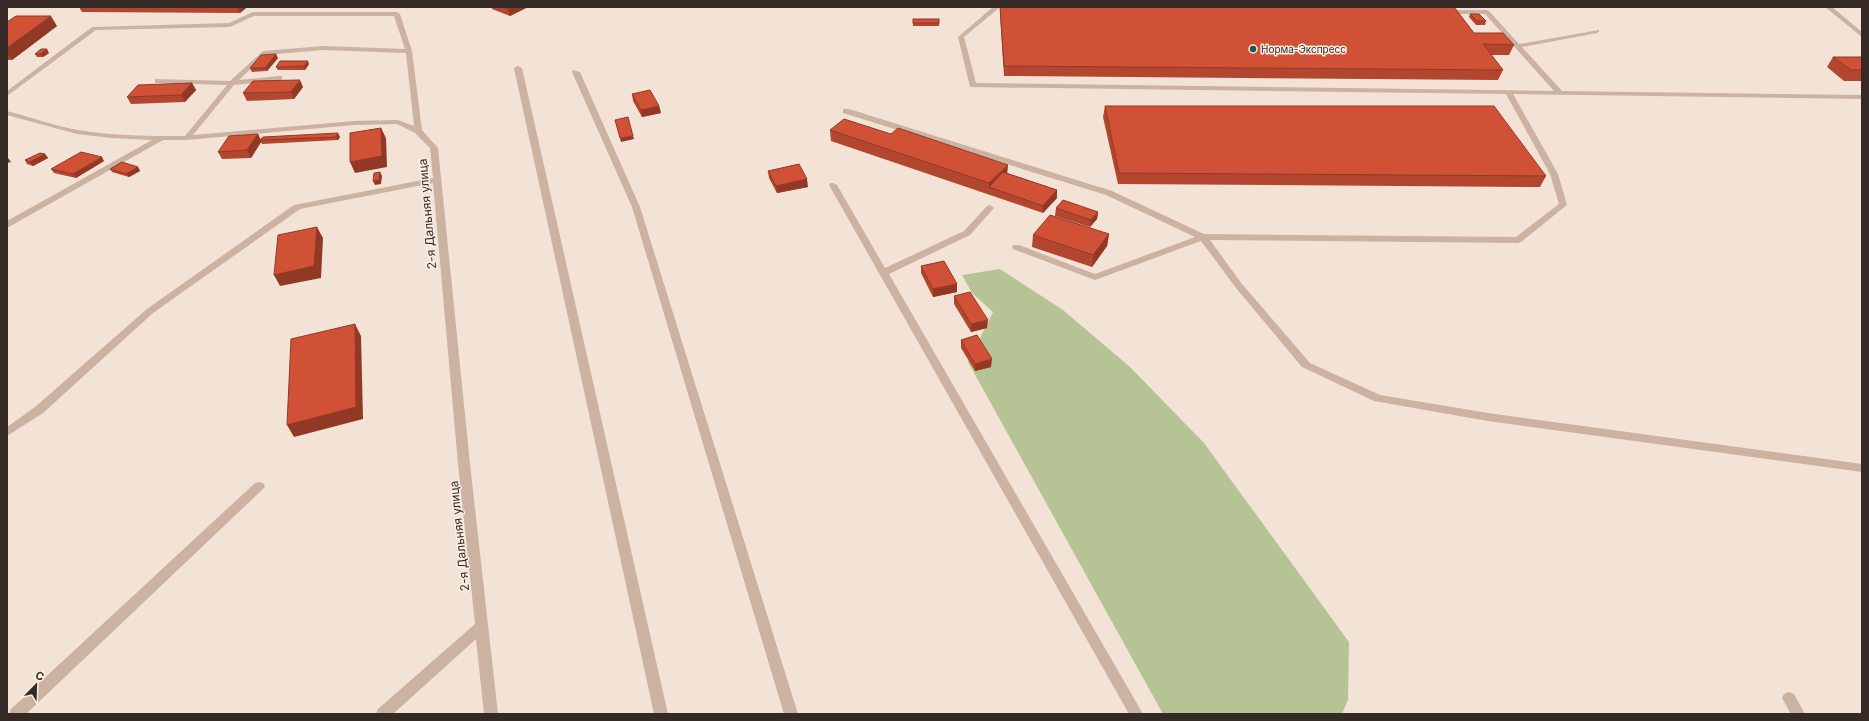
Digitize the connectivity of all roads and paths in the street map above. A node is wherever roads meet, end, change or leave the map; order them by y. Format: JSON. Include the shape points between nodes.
{"nodes":[{"id":1,"x":997,"y":7,"type":"edge"},
{"id":2,"x":1828,"y":7,"type":"edge"},
{"id":3,"x":1440,"y":12,"type":"edge"},
{"id":4,"x":1597,"y":31,"type":"dead end"},
{"id":5,"x":1862,"y":35,"type":"edge"},
{"id":6,"x":1516,"y":46,"type":"junction"},
{"id":7,"x":409,"y":51,"type":"junction"},
{"id":8,"x":518,"y":68,"type":"dead end"},
{"id":9,"x":576,"y":72,"type":"dead end"},
{"id":10,"x":279,"y":78,"type":"dead end"},
{"id":11,"x":158,"y":81,"type":"dead end"},
{"id":12,"x":232,"y":83,"type":"junction"},
{"id":13,"x":1508,"y":92,"type":"junction"},
{"id":14,"x":1558,"y":92,"type":"junction"},
{"id":15,"x":7,"y":94,"type":"edge"},
{"id":16,"x":1862,"y":97,"type":"edge"},
{"id":17,"x":846,"y":111,"type":"dead end"},
{"id":18,"x":7,"y":113,"type":"edge"},
{"id":19,"x":418,"y":131,"type":"junction"},
{"id":20,"x":161,"y":138,"type":"junction"},
{"id":21,"x":187,"y":138,"type":"junction"},
{"id":22,"x":436,"y":180,"type":"junction"},
{"id":23,"x":833,"y":185,"type":"dead end"},
{"id":24,"x":990,"y":208,"type":"dead end"},
{"id":25,"x":7,"y":226,"type":"edge"},
{"id":26,"x":1202,"y":237,"type":"junction"},
{"id":27,"x":1016,"y":247,"type":"dead end"},
{"id":28,"x":883,"y":273,"type":"junction"},
{"id":29,"x":7,"y":432,"type":"edge"},
{"id":30,"x":1862,"y":468,"type":"edge"},
{"id":31,"x":259,"y":486,"type":"dead end"},
{"id":32,"x":482,"y":626,"type":"junction"},
{"id":33,"x":1789,"y":698,"type":"dead end"},
{"id":34,"x":16,"y":714,"type":"edge"},
{"id":35,"x":383,"y":714,"type":"edge"},
{"id":36,"x":491,"y":714,"type":"edge"},
{"id":37,"x":661,"y":714,"type":"edge"},
{"id":38,"x":791,"y":714,"type":"edge"},
{"id":39,"x":1136,"y":714,"type":"edge"},
{"id":40,"x":1798,"y":714,"type":"edge"}],
"edges":[{"from":1,"to":13,"type":"street","via":[[961,37],[974,85]]},
{"from":2,"to":5,"type":"street"},
{"from":3,"to":6,"type":"street","via":[[1487,12]]},
{"from":4,"to":6,"type":"street"},
{"from":6,"to":14,"type":"street"},
{"from":7,"to":12,"type":"street","via":[[323,48],[263,53]]},
{"from":7,"to":15,"type":"street","via":[[397,14],[253,14],[230,25],[94,28]]},
{"from":7,"to":19,"type":"street"},
{"from":8,"to":37,"type":"street"},
{"from":9,"to":38,"type":"street","via":[[636,207]]},
{"from":10,"to":12,"type":"street"},
{"from":11,"to":12,"type":"street"},
{"from":12,"to":21,"type":"street"},
{"from":13,"to":14,"type":"street"},
{"from":13,"to":26,"type":"street","via":[[1554,174],[1563,205],[1518,240]]},
{"from":14,"to":16,"type":"street"},
{"from":17,"to":26,"type":"street","via":[[1109,193]]},
{"from":18,"to":20,"type":"street","name":"2-я Дальняя улица","via":[[41,124],[99,135]]},
{"from":19,"to":21,"type":"street","name":"2-я Дальняя улица","via":[[398,122],[354,123]]},
{"from":19,"to":22,"type":"street","name":"2-я Дальняя улица","via":[[434,148]]},
{"from":20,"to":21,"type":"street","name":"2-я Дальняя улица"},
{"from":20,"to":25,"type":"street"},
{"from":22,"to":29,"type":"street","via":[[297,207],[150,311],[39,410]]},
{"from":22,"to":32,"type":"street","name":"2-я Дальняя улица"},
{"from":23,"to":28,"type":"street"},
{"from":24,"to":28,"type":"street","via":[[967,233]]},
{"from":26,"to":27,"type":"street","via":[[1095,277]]},
{"from":26,"to":30,"type":"street","via":[[1239,286],[1306,365],[1378,398],[1488,417]]},
{"from":28,"to":39,"type":"street"},
{"from":31,"to":34,"type":"street"},
{"from":32,"to":35,"type":"street"},
{"from":32,"to":36,"type":"street","name":"2-я Дальняя улица"},
{"from":33,"to":40,"type":"street"}]}
